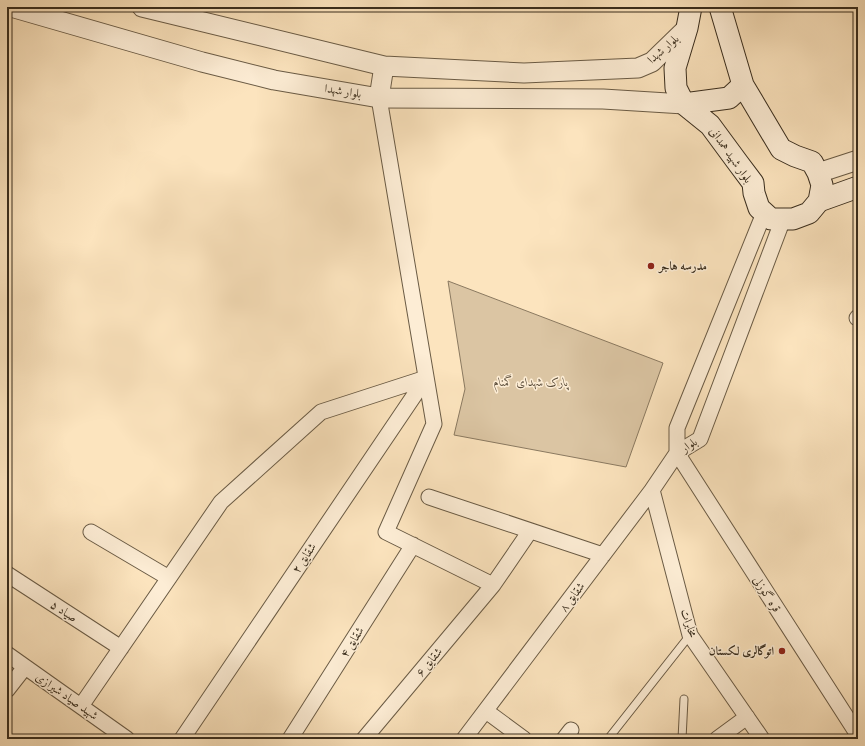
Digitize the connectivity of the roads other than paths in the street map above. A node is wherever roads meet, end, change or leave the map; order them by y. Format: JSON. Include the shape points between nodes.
{"nodes":[{"id":1,"x":11,"y":7,"type":"edge"},
{"id":2,"x":142,"y":7,"type":"edge"},
{"id":3,"x":691,"y":7,"type":"edge"},
{"id":4,"x":720,"y":7,"type":"edge"},
{"id":5,"x":687,"y":28,"type":"junction"},
{"id":6,"x":384,"y":66,"type":"junction"},
{"id":7,"x":743,"y":85,"type":"junction"},
{"id":8,"x":379,"y":98,"type":"junction"},
{"id":9,"x":684,"y":104,"type":"junction"},
{"id":10,"x":858,"y":160,"type":"edge"},
{"id":11,"x":818,"y":173,"type":"junction"},
{"id":12,"x":858,"y":186,"type":"edge"},
{"id":13,"x":819,"y":202,"type":"junction"},
{"id":14,"x":774,"y":216,"type":"junction"},
{"id":15,"x":426,"y":378,"type":"junction"},
{"id":16,"x":677,"y":453,"type":"junction"},
{"id":17,"x":652,"y":490,"type":"junction"},
{"id":18,"x":429,"y":497,"type":"dead end"},
{"id":19,"x":530,"y":531,"type":"junction"},
{"id":20,"x":91,"y":532,"type":"dead end"},
{"id":21,"x":413,"y":546,"type":"junction"},
{"id":22,"x":603,"y":555,"type":"junction"},
{"id":23,"x":7,"y":574,"type":"edge"},
{"id":24,"x":169,"y":578,"type":"junction"},
{"id":25,"x":493,"y":585,"type":"junction"},
{"id":26,"x":690,"y":635,"type":"junction"},
{"id":27,"x":121,"y":648,"type":"junction"},
{"id":28,"x":7,"y":654,"type":"edge"},
{"id":29,"x":26,"y":667,"type":"junction"},
{"id":30,"x":7,"y":690,"type":"edge"},
{"id":31,"x":684,"y":699,"type":"dead end"},
{"id":32,"x":81,"y":706,"type":"junction"},
{"id":33,"x":486,"y":711,"type":"junction"},
{"id":34,"x":747,"y":717,"type":"junction"},
{"id":35,"x":858,"y":735,"type":"edge"},
{"id":36,"x":127,"y":739,"type":"edge"},
{"id":37,"x":182,"y":739,"type":"edge"},
{"id":38,"x":290,"y":739,"type":"edge"},
{"id":39,"x":364,"y":739,"type":"edge"},
{"id":40,"x":464,"y":739,"type":"edge"},
{"id":41,"x":524,"y":739,"type":"edge"},
{"id":42,"x":608,"y":739,"type":"edge"},
{"id":43,"x":682,"y":739,"type":"edge"},
{"id":44,"x":717,"y":739,"type":"edge"},
{"id":45,"x":762,"y":739,"type":"edge"}],
"edges":[{"from":1,"to":8,"type":"street","name":"بلوار شهدا","via":[[209,64],[274,80]]},
{"from":2,"to":6,"type":"street","name":"بلوار شهدا"},
{"from":3,"to":5,"type":"main road","name":"بلوار شهید همدانی"},
{"from":4,"to":7,"type":"main road"},
{"from":5,"to":6,"type":"street","name":"بلوار شهدا","via":[[652,62],[638,68],[524,73]]},
{"from":5,"to":9,"type":"main road","name":"بلوار شهید همدانی","via":[[675,68],[676,88]]},
{"from":6,"to":8,"type":"street"},
{"from":7,"to":9,"type":"main road","via":[[729,98]]},
{"from":7,"to":11,"type":"main road","via":[[781,149],[812,162]]},
{"from":8,"to":9,"type":"street","name":"بلوار شهدا","via":[[603,99]]},
{"from":8,"to":15,"type":"street"},
{"from":9,"to":14,"type":"main road","name":"بلوار شهید همدانی","via":[[710,125],[753,183],[760,208]]},
{"from":10,"to":11,"type":"street"},
{"from":11,"to":13,"type":"main road","via":[[822,185]]},
{"from":12,"to":13,"type":"main road"},
{"from":13,"to":14,"type":"main road","via":[[809,214],[793,219]]},
{"from":14,"to":16,"type":"street","name":"بلوار","via":[[677,428]]},
{"from":14,"to":16,"type":"street","name":"بلوار","via":[[700,439]]},
{"from":15,"to":21,"type":"street","via":[[434,424],[386,532]]},
{"from":15,"to":24,"type":"street","via":[[321,412],[222,502]]},
{"from":15,"to":37,"type":"street","name":"شقایق ۲"},
{"from":16,"to":17,"type":"street","name":"شقایق ۸"},
{"from":16,"to":35,"type":"street","name":"قره گوزلی"},
{"from":17,"to":22,"type":"street","name":"شقایق ۸"},
{"from":17,"to":26,"type":"street","name":"مخابرات"},
{"from":18,"to":19,"type":"street"},
{"from":19,"to":22,"type":"street"},
{"from":19,"to":25,"type":"street"},
{"from":20,"to":24,"type":"street"},
{"from":21,"to":25,"type":"street"},
{"from":21,"to":38,"type":"street","name":"شقایق ۴"},
{"from":22,"to":33,"type":"street","name":"شقایق ۸"},
{"from":23,"to":27,"type":"street","name":"صیاد ۵"},
{"from":24,"to":27,"type":"street"},
{"from":25,"to":39,"type":"street","name":"شقایق ۶"},
{"from":26,"to":34,"type":"street","name":"مخابرات"},
{"from":26,"to":42,"type":"lane"},
{"from":27,"to":32,"type":"street"},
{"from":28,"to":29,"type":"street","name":"شهید صیاد شیرازی"},
{"from":29,"to":30,"type":"street"},
{"from":29,"to":32,"type":"street","name":"شهید صیاد شیرازی"},
{"from":31,"to":43,"type":"lane"},
{"from":32,"to":36,"type":"street","name":"شهید صیاد شیرازی"},
{"from":33,"to":40,"type":"street","name":"شقایق ۸"},
{"from":33,"to":41,"type":"street"},
{"from":34,"to":44,"type":"street"},
{"from":34,"to":45,"type":"street","name":"مخابرات"}]}
